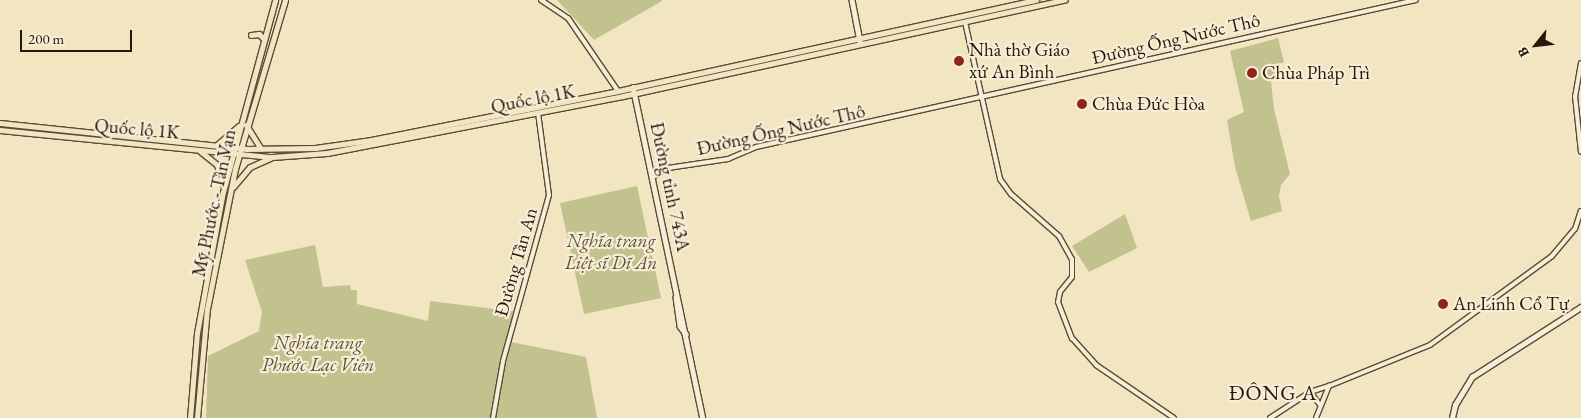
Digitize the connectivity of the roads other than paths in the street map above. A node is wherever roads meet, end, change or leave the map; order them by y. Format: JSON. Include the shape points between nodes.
{"nodes":[{"id":1,"x":275,"y":0,"type":"edge"},
{"id":2,"x":285,"y":0,"type":"edge"},
{"id":3,"x":541,"y":0,"type":"edge"},
{"id":4,"x":852,"y":0,"type":"edge"},
{"id":5,"x":1036,"y":0,"type":"edge"},
{"id":6,"x":1065,"y":0,"type":"edge"},
{"id":7,"x":1416,"y":0,"type":"edge"},
{"id":8,"x":963,"y":16,"type":"junction"},
{"id":9,"x":965,"y":22,"type":"junction"},
{"id":10,"x":251,"y":35,"type":"dead end"},
{"id":11,"x":860,"y":38,"type":"junction"},
{"id":12,"x":264,"y":39,"type":"junction"},
{"id":13,"x":861,"y":44,"type":"junction"},
{"id":14,"x":1581,"y":63,"type":"edge"},
{"id":15,"x":633,"y":90,"type":"junction"},
{"id":16,"x":618,"y":91,"type":"junction"},
{"id":17,"x":623,"y":96,"type":"junction"},
{"id":18,"x":982,"y":99,"type":"junction"},
{"id":19,"x":538,"y":110,"type":"junction"},
{"id":20,"x":0,"y":123,"type":"edge"},
{"id":21,"x":243,"y":125,"type":"junction"},
{"id":22,"x":0,"y":130,"type":"edge"},
{"id":23,"x":216,"y":145,"type":"junction"},
{"id":24,"x":198,"y":149,"type":"junction"},
{"id":25,"x":261,"y":150,"type":"junction"},
{"id":26,"x":237,"y":151,"type":"junction"},
{"id":27,"x":1581,"y":152,"type":"edge"},
{"id":28,"x":272,"y":157,"type":"junction"},
{"id":29,"x":653,"y":177,"type":"junction"},
{"id":30,"x":225,"y":187,"type":"junction"},
{"id":31,"x":231,"y":190,"type":"junction"},
{"id":32,"x":1581,"y":212,"type":"edge"},
{"id":33,"x":1581,"y":307,"type":"edge"},
{"id":34,"x":1329,"y":386,"type":"junction"},
{"id":35,"x":1310,"y":392,"type":"junction"},
{"id":36,"x":1320,"y":405,"type":"junction"},
{"id":37,"x":190,"y":418,"type":"edge"},
{"id":38,"x":197,"y":418,"type":"edge"},
{"id":39,"x":493,"y":418,"type":"edge"},
{"id":40,"x":703,"y":418,"type":"edge"},
{"id":41,"x":1174,"y":418,"type":"edge"},
{"id":42,"x":1270,"y":418,"type":"edge"},
{"id":43,"x":1316,"y":418,"type":"edge"},
{"id":44,"x":1452,"y":418,"type":"edge"}],
"edges":[{"from":1,"to":12,"type":"main road","name":"Mỹ Phước - Tân Vạn"},
{"from":2,"to":21,"type":"main road","name":"Mỹ Phước - Tân Vạn"},
{"from":3,"to":16,"type":"street","via":[[556,7],[572,22]]},
{"from":4,"to":11,"type":"main road"},
{"from":5,"to":8,"type":"main road","name":"Quốc lộ 1K"},
{"from":6,"to":9,"type":"main road","name":"Quốc lộ 1K"},
{"from":7,"to":18,"type":"street","name":"Đường Ống Nước Thô"},
{"from":8,"to":9,"type":"main road"},
{"from":8,"to":11,"type":"main road","name":"Quốc lộ 1K"},
{"from":9,"to":13,"type":"main road","name":"Quốc lộ 1K"},
{"from":9,"to":18,"type":"street"},
{"from":10,"to":12,"type":"main road","via":[[259,34]]},
{"from":11,"to":13,"type":"main road"},
{"from":11,"to":15,"type":"main road","name":"Quốc lộ 1K"},
{"from":12,"to":21,"type":"main road","name":"Mỹ Phước - Tân Vạn"},
{"from":13,"to":15,"type":"main road","name":"Quốc lộ 1K"},
{"from":14,"to":27,"type":"street","via":[[1575,96]]},
{"from":15,"to":16,"type":"main road","name":"Quốc lộ 1K"},
{"from":15,"to":17,"type":"main road","name":"Quốc lộ 1K"},
{"from":15,"to":29,"type":"main road","name":"Đường tỉnh 743A"},
{"from":16,"to":17,"type":"main road"},
{"from":16,"to":19,"type":"main road","name":"Quốc lộ 1K"},
{"from":17,"to":19,"type":"main road","name":"Quốc lộ 1K"},
{"from":18,"to":29,"type":"street","name":"Đường Ống Nước Thô","via":[[756,147],[728,159],[668,168]]},
{"from":18,"to":41,"type":"street","via":[[1000,179],[1011,194],[1059,236],[1072,260],[1072,276],[1060,292],[1058,302],[1075,344],[1107,374]]},
{"from":19,"to":25,"type":"main road","name":"Quốc lộ 1K","via":[[371,140],[308,149]]},
{"from":19,"to":28,"type":"main road","name":"Quốc lộ 1K","via":[[372,146]]},
{"from":19,"to":39,"type":"street","name":"Đường Tân An","via":[[549,195],[503,360]]},
{"from":20,"to":23,"type":"main road","name":"Quốc lộ 1K"},
{"from":21,"to":23,"type":"main road"},
{"from":21,"to":25,"type":"main road"},
{"from":21,"to":26,"type":"main road","name":"Mỹ Phước - Tân Vạn"},
{"from":22,"to":24,"type":"main road","name":"Quốc lộ 1K"},
{"from":23,"to":26,"type":"main road","name":"Quốc lộ 1K"},
{"from":24,"to":26,"type":"main road","name":"Quốc lộ 1K"},
{"from":24,"to":30,"type":"main road","via":[[217,165]]},
{"from":25,"to":26,"type":"main road","name":"Quốc lộ 1K"},
{"from":26,"to":28,"type":"main road","name":"Quốc lộ 1K"},
{"from":26,"to":30,"type":"main road","name":"Mỹ Phước - Tân Vạn"},
{"from":26,"to":31,"type":"main road","name":"Mỹ Phước - Tân Vạn"},
{"from":28,"to":31,"type":"main road","via":[[246,170]]},
{"from":29,"to":40,"type":"main road","name":"Đường tỉnh 743A"},
{"from":30,"to":37,"type":"main road","name":"Mỹ Phước - Tân Vạn","via":[[197,333]]},
{"from":31,"to":38,"type":"main road","name":"Mỹ Phước - Tân Vạn","via":[[207,309]]},
{"from":32,"to":34,"type":"street","via":[[1575,229],[1552,256],[1430,345]]},
{"from":33,"to":44,"type":"main road","via":[[1472,377],[1454,405]]},
{"from":34,"to":35,"type":"street"},
{"from":34,"to":36,"type":"street"},
{"from":35,"to":36,"type":"street"},
{"from":35,"to":42,"type":"street"},
{"from":36,"to":43,"type":"street"}]}
